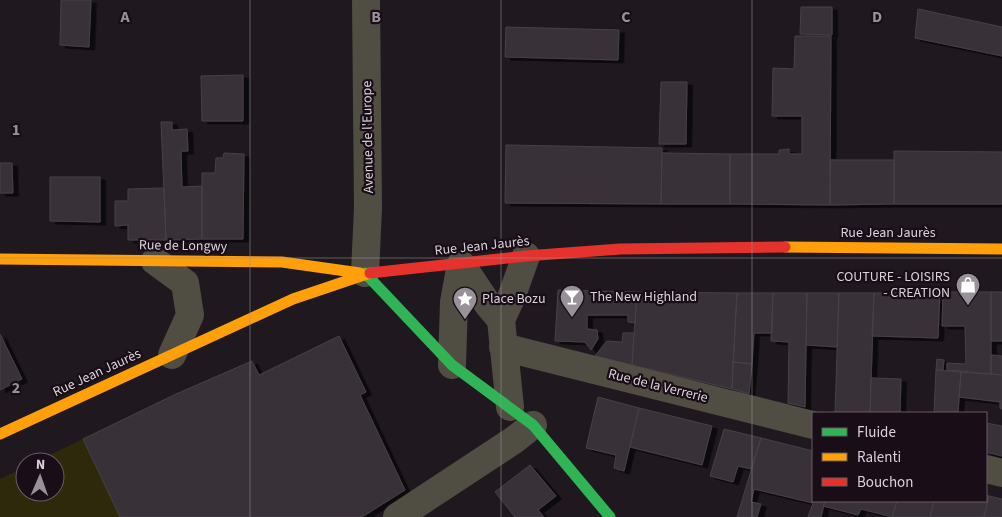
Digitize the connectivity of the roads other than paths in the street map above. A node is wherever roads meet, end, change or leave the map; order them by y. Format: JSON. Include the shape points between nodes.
{"nodes":[{"id":1,"x":366,"y":0,"type":"edge"},
{"id":2,"x":1002,"y":249,"type":"edge"},
{"id":3,"x":526,"y":256,"type":"junction"},
{"id":4,"x":0,"y":259,"type":"edge"},
{"id":5,"x":155,"y":261,"type":"junction"},
{"id":6,"x":461,"y":264,"type":"junction"},
{"id":7,"x":365,"y":273,"type":"junction"},
{"id":8,"x":500,"y":320,"type":"junction"},
{"id":9,"x":503,"y":347,"type":"junction"},
{"id":10,"x":172,"y":354,"type":"junction"},
{"id":11,"x":452,"y":365,"type":"junction"},
{"id":12,"x":510,"y":407,"type":"junction"},
{"id":13,"x":533,"y":425,"type":"junction"},
{"id":14,"x":812,"y":425,"type":"edge"},
{"id":15,"x":0,"y":434,"type":"edge"},
{"id":16,"x":987,"y":469,"type":"edge"},
{"id":17,"x":1002,"y":473,"type":"edge"},
{"id":18,"x":397,"y":517,"type":"edge"},
{"id":19,"x":610,"y":517,"type":"edge"}],
"edges":[{"from":1,"to":7,"type":"street","name":"Avenue de l'Europe","via":[[368,208]]},
{"from":2,"to":3,"type":"main road","name":"Rue Jean Jaurès","via":[[688,247]]},
{"from":3,"to":6,"type":"main road","name":"Rue Jean Jaurès"},
{"from":3,"to":8,"type":"street"},
{"from":4,"to":5,"type":"main road","name":"Rue de Longwy"},
{"from":5,"to":7,"type":"main road","name":"Rue de Longwy","via":[[282,262]]},
{"from":5,"to":10,"type":"street","via":[[185,283],[190,315]]},
{"from":6,"to":7,"type":"main road","name":"Rue Jean Jaurès"},
{"from":6,"to":8,"type":"street"},
{"from":6,"to":11,"type":"street","via":[[454,302]]},
{"from":7,"to":10,"type":"main road","name":"Rue Jean Jaurès","via":[[293,299]]},
{"from":7,"to":11,"type":"main road"},
{"from":8,"to":9,"type":"street"},
{"from":9,"to":12,"type":"street"},
{"from":9,"to":14,"type":"street","name":"Rue de la Verrerie"},
{"from":10,"to":15,"type":"main road","name":"Rue Jean Jaurès"},
{"from":11,"to":12,"type":"main road"},
{"from":12,"to":13,"type":"main road"},
{"from":13,"to":18,"type":"street"},
{"from":13,"to":19,"type":"main road"},
{"from":16,"to":17,"type":"street"}]}
